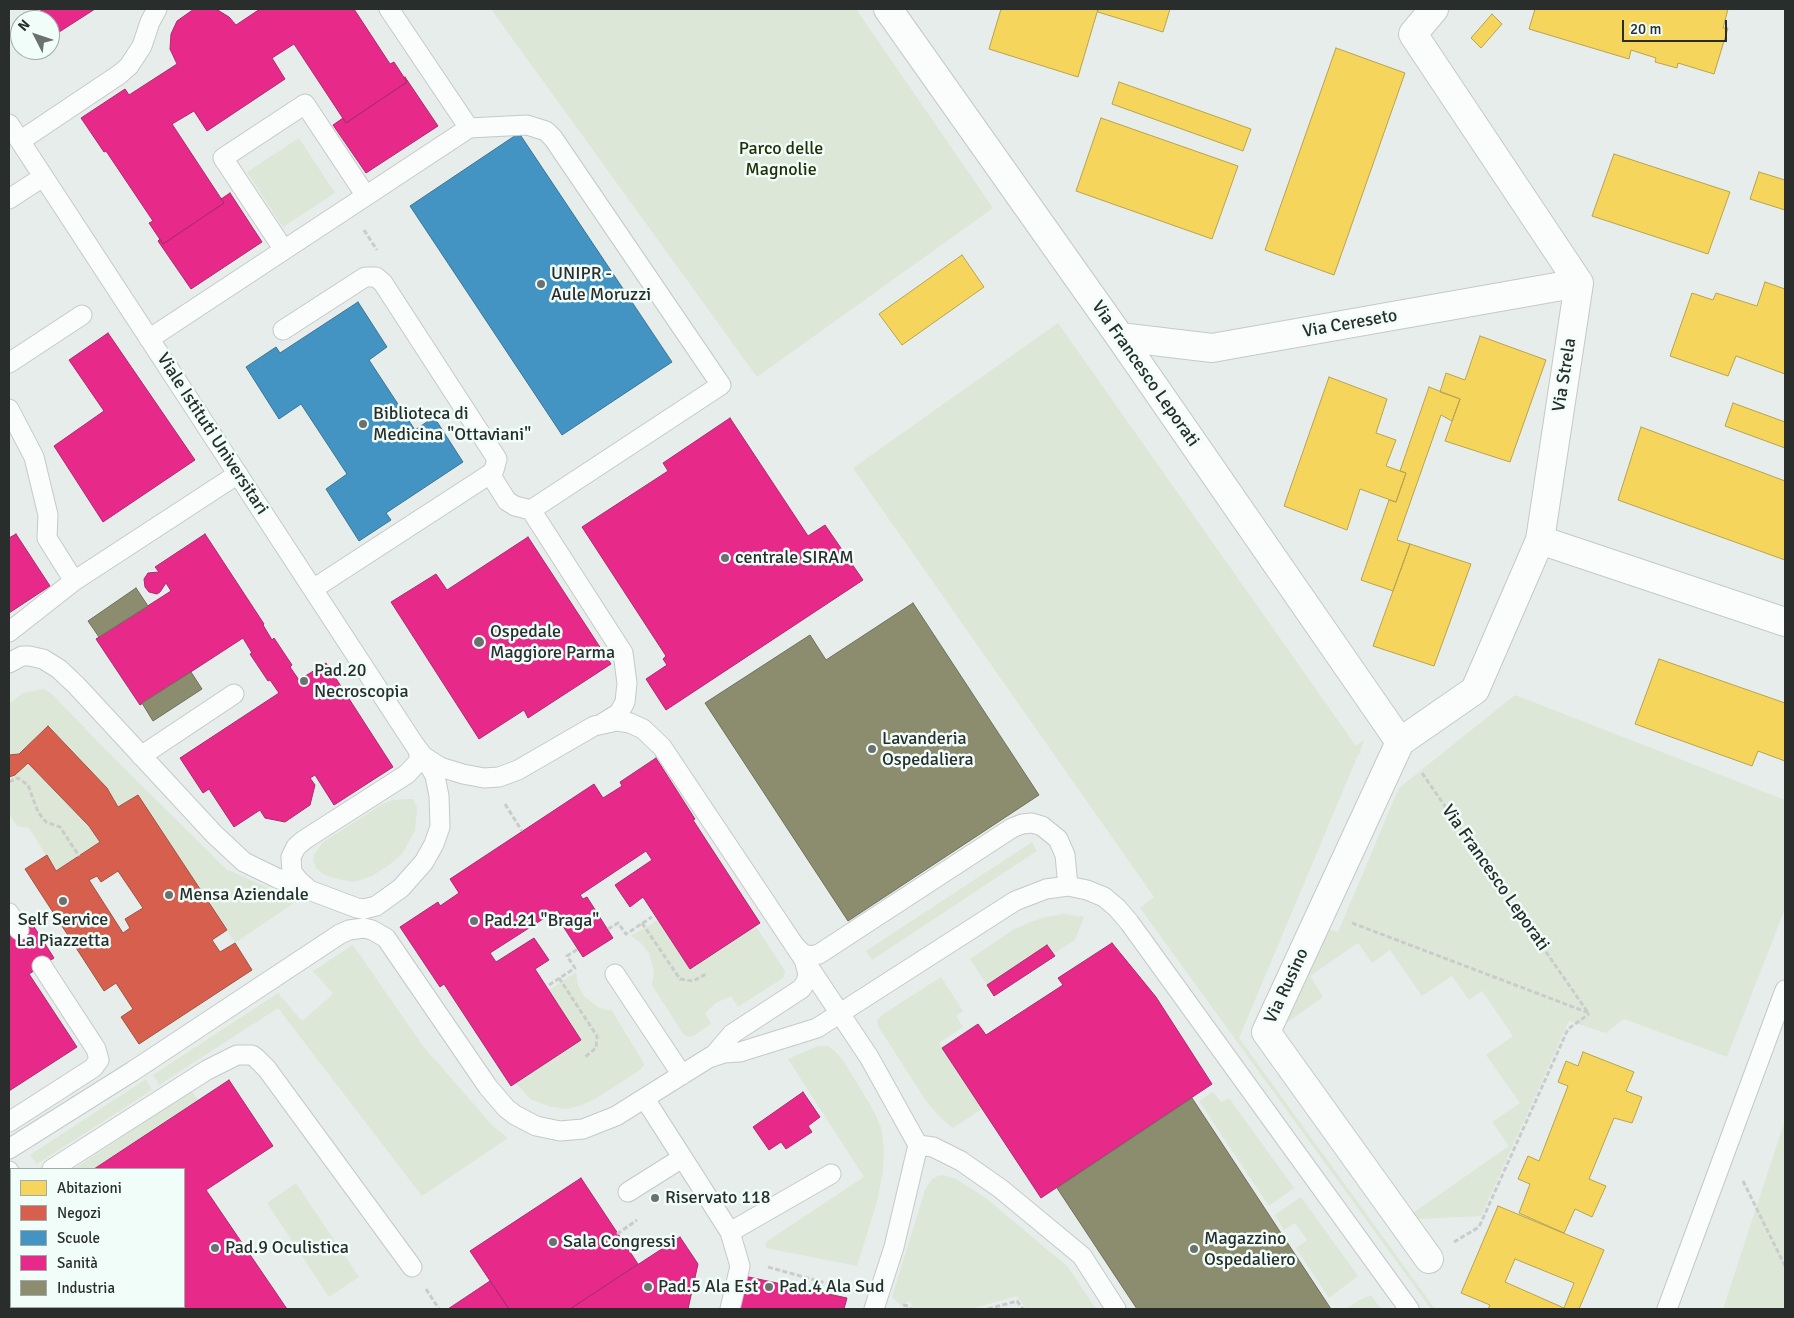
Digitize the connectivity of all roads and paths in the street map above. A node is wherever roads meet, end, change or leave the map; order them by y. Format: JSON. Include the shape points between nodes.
{"nodes":[{"id":1,"x":157,"y":9,"type":"edge"},
{"id":2,"x":389,"y":9,"type":"edge"},
{"id":3,"x":888,"y":9,"type":"edge"},
{"id":4,"x":1434,"y":9,"type":"edge"},
{"id":5,"x":9,"y":124,"type":"edge"},
{"id":6,"x":469,"y":128,"type":"junction"},
{"id":7,"x":20,"y":141,"type":"junction"},
{"id":8,"x":43,"y":176,"type":"junction"},
{"id":9,"x":366,"y":196,"type":"junction"},
{"id":10,"x":9,"y":199,"type":"edge"},
{"id":11,"x":350,"y":207,"type":"junction"},
{"id":12,"x":284,"y":250,"type":"junction"},
{"id":13,"x":376,"y":277,"type":"junction"},
{"id":14,"x":1579,"y":283,"type":"junction"},
{"id":15,"x":82,"y":315,"type":"dead end"},
{"id":16,"x":283,"y":330,"type":"dead end"},
{"id":17,"x":1120,"y":337,"type":"junction"},
{"id":18,"x":150,"y":339,"type":"junction"},
{"id":19,"x":9,"y":363,"type":"edge"},
{"id":20,"x":9,"y":409,"type":"edge"},
{"id":21,"x":238,"y":474,"type":"junction"},
{"id":22,"x":490,"y":474,"type":"junction"},
{"id":23,"x":531,"y":510,"type":"junction"},
{"id":24,"x":1540,"y":540,"type":"junction"},
{"id":25,"x":74,"y":581,"type":"junction"},
{"id":26,"x":313,"y":589,"type":"junction"},
{"id":27,"x":1785,"y":622,"type":"edge"},
{"id":28,"x":9,"y":632,"type":"edge"},
{"id":29,"x":9,"y":663,"type":"edge"},
{"id":30,"x":234,"y":694,"type":"dead end"},
{"id":31,"x":602,"y":723,"type":"junction"},
{"id":32,"x":1400,"y":742,"type":"junction"},
{"id":33,"x":419,"y":750,"type":"junction"},
{"id":34,"x":141,"y":756,"type":"junction"},
{"id":35,"x":9,"y":782,"type":"edge"},
{"id":36,"x":502,"y":800,"type":"dead end"},
{"id":37,"x":522,"y":831,"type":"dead end"},
{"id":38,"x":79,"y":856,"type":"dead end"},
{"id":39,"x":1068,"y":886,"type":"junction"},
{"id":40,"x":310,"y":890,"type":"junction"},
{"id":41,"x":366,"y":910,"type":"junction"},
{"id":42,"x":1322,"y":912,"type":"junction"},
{"id":43,"x":9,"y":914,"type":"edge"},
{"id":44,"x":652,"y":917,"type":"dead end"},
{"id":45,"x":642,"y":923,"type":"junction"},
{"id":46,"x":608,"y":929,"type":"dead end"},
{"id":47,"x":19,"y":930,"type":"dead end"},
{"id":48,"x":349,"y":930,"type":"junction"},
{"id":49,"x":386,"y":938,"type":"junction"},
{"id":50,"x":794,"y":946,"type":"junction"},
{"id":51,"x":578,"y":948,"type":"dead end"},
{"id":52,"x":805,"y":963,"type":"junction"},
{"id":53,"x":42,"y":966,"type":"dead end"},
{"id":54,"x":708,"y":973,"type":"dead end"},
{"id":55,"x":615,"y":974,"type":"dead end"},
{"id":56,"x":559,"y":978,"type":"junction"},
{"id":57,"x":549,"y":985,"type":"dead end"},
{"id":58,"x":1785,"y":990,"type":"edge"},
{"id":59,"x":840,"y":1014,"type":"junction"},
{"id":60,"x":1589,"y":1014,"type":"junction"},
{"id":61,"x":712,"y":1057,"type":"junction"},
{"id":62,"x":584,"y":1058,"type":"dead end"},
{"id":63,"x":682,"y":1075,"type":"junction"},
{"id":64,"x":644,"y":1099,"type":"junction"},
{"id":65,"x":9,"y":1122,"type":"edge"},
{"id":66,"x":918,"y":1145,"type":"junction"},
{"id":67,"x":9,"y":1149,"type":"edge"},
{"id":68,"x":682,"y":1158,"type":"junction"},
{"id":69,"x":54,"y":1168,"type":"edge"},
{"id":70,"x":9,"y":1171,"type":"edge"},
{"id":71,"x":831,"y":1174,"type":"dead end"},
{"id":72,"x":10,"y":1175,"type":"edge"},
{"id":73,"x":1741,"y":1176,"type":"dead end"},
{"id":74,"x":628,"y":1192,"type":"dead end"},
{"id":75,"x":730,"y":1232,"type":"junction"},
{"id":76,"x":1429,"y":1259,"type":"joint"},
{"id":77,"x":1785,"y":1266,"type":"edge"},
{"id":78,"x":412,"y":1267,"type":"dead end"},
{"id":79,"x":730,"y":1309,"type":"edge"},
{"id":80,"x":874,"y":1309,"type":"edge"},
{"id":81,"x":988,"y":1309,"type":"edge"},
{"id":82,"x":1023,"y":1309,"type":"edge"},
{"id":83,"x":1116,"y":1309,"type":"edge"},
{"id":84,"x":1409,"y":1309,"type":"edge"},
{"id":85,"x":1667,"y":1309,"type":"edge"}],
"edges":[{"from":1,"to":7,"type":"lane","via":[[142,46],[129,66]]},
{"from":2,"to":6,"type":"lane"},
{"from":3,"to":17,"type":"street","name":"Via Francesco Leporati"},
{"from":4,"to":14,"type":"street","via":[[1413,34]]},
{"from":5,"to":7,"type":"lane","name":"Viale Istituti Universitari"},
{"from":6,"to":9,"type":"lane"},
{"from":6,"to":23,"type":"lane","via":[[527,125],[546,131],[553,138],[720,385]]},
{"from":7,"to":8,"type":"lane","name":"Viale Istituti Universitari"},
{"from":8,"to":10,"type":"lane"},
{"from":8,"to":18,"type":"lane","name":"Viale Istituti Universitari"},
{"from":9,"to":11,"type":"lane"},
{"from":9,"to":12,"type":"lane","via":[[305,104],[223,158]]},
{"from":11,"to":12,"type":"lane"},
{"from":11,"to":13,"type":"path","via":[[378,252],[380,262]]},
{"from":12,"to":18,"type":"lane"},
{"from":13,"to":16,"type":"lane","via":[[364,276]]},
{"from":13,"to":22,"type":"lane","via":[[496,456],[497,465]]},
{"from":14,"to":17,"type":"street","name":"Via Cereseto","via":[[1212,348]]},
{"from":14,"to":24,"type":"street","name":"Via Strela"},
{"from":15,"to":19,"type":"lane"},
{"from":17,"to":32,"type":"street","name":"Via Francesco Leporati"},
{"from":18,"to":21,"type":"lane","name":"Viale Istituti Universitari"},
{"from":20,"to":25,"type":"lane","via":[[34,457],[48,515],[47,538]]},
{"from":21,"to":25,"type":"lane"},
{"from":21,"to":26,"type":"lane","name":"Viale Istituti Universitari"},
{"from":22,"to":23,"type":"lane","via":[[508,501]]},
{"from":22,"to":26,"type":"lane"},
{"from":23,"to":31,"type":"lane","via":[[623,653],[627,683],[625,702],[618,713]]},
{"from":24,"to":27,"type":"street"},
{"from":24,"to":32,"type":"street","via":[[1475,690]]},
{"from":25,"to":28,"type":"lane"},
{"from":26,"to":33,"type":"lane","name":"Viale Istituti Universitari"},
{"from":29,"to":34,"type":"lane","via":[[29,656],[51,664],[76,685]]},
{"from":30,"to":34,"type":"lane"},
{"from":31,"to":33,"type":"lane","via":[[518,770],[499,777],[484,778],[440,767]]},
{"from":31,"to":50,"type":"lane","via":[[617,721],[643,728],[662,747]]},
{"from":32,"to":42,"type":"street","name":"Via Rusino"},
{"from":32,"to":60,"type":"path","name":"Via Francesco Leporati"},
{"from":33,"to":40,"type":"lane","via":[[417,765],[411,771],[296,847],[291,857],[292,872]]},
{"from":33,"to":41,"type":"lane","name":"Viale Istituti Universitari","via":[[434,776],[439,796],[438,836],[414,875],[401,888]]},
{"from":34,"to":40,"type":"lane","via":[[239,858],[255,868]]},
{"from":35,"to":38,"type":"path","via":[[18,778],[28,785],[38,812],[46,822],[60,827]]},
{"from":36,"to":37,"type":"path"},
{"from":39,"to":50,"type":"lane","via":[[1065,855],[1058,839],[1042,826],[1022,824],[819,954],[803,954]]},
{"from":39,"to":59,"type":"lane","via":[[1046,889],[1015,901]]},
{"from":39,"to":84,"type":"lane","via":[[1096,893],[1124,915]]},
{"from":40,"to":41,"type":"lane"},
{"from":41,"to":48,"type":"lane","name":"Viale Istituti Universitari"},
{"from":41,"to":49,"type":"lane"},
{"from":42,"to":60,"type":"path"},
{"from":42,"to":76,"type":"street","name":"Via Rusino","via":[[1266,1032]]},
{"from":43,"to":47,"type":"lane"},
{"from":44,"to":45,"type":"path"},
{"from":45,"to":46,"type":"path","via":[[626,934],[618,923]]},
{"from":45,"to":54,"type":"path","via":[[680,978],[693,981]]},
{"from":48,"to":49,"type":"lane","via":[[364,928]]},
{"from":48,"to":67,"type":"lane","name":"Viale Istituti Universitari"},
{"from":49,"to":64,"type":"lane","via":[[488,1087],[515,1115],[536,1126],[572,1131],[606,1121]]},
{"from":50,"to":52,"type":"lane"},
{"from":51,"to":56,"type":"path","via":[[567,956],[575,968]]},
{"from":52,"to":59,"type":"lane"},
{"from":52,"to":61,"type":"lane","via":[[808,974],[801,988],[732,1034]]},
{"from":53,"to":65,"type":"lane","via":[[96,1049],[99,1060],[93,1068]]},
{"from":55,"to":63,"type":"lane"},
{"from":56,"to":57,"type":"path"},
{"from":56,"to":62,"type":"path","via":[[597,1036],[596,1048]]},
{"from":58,"to":85,"type":"lane"},
{"from":59,"to":61,"type":"lane","via":[[817,1028],[740,1052],[724,1052]]},
{"from":59,"to":66,"type":"lane","via":[[869,1057]]},
{"from":60,"to":76,"type":"path","via":[[1568,1030],[1479,1226]]},
{"from":61,"to":63,"type":"lane"},
{"from":63,"to":64,"type":"lane"},
{"from":64,"to":68,"type":"lane"},
{"from":66,"to":80,"type":"lane","via":[[894,1247]]},
{"from":66,"to":83,"type":"lane","via":[[933,1147],[961,1161],[1009,1195],[1082,1256]]},
{"from":68,"to":74,"type":"lane"},
{"from":68,"to":75,"type":"lane"},
{"from":69,"to":78,"type":"lane","via":[[207,1070],[237,1055],[252,1055],[267,1069]]},
{"from":70,"to":72,"type":"lane"},
{"from":71,"to":75,"type":"lane"},
{"from":73,"to":77,"type":"path"},
{"from":75,"to":79,"type":"lane","via":[[740,1266]]},
{"from":81,"to":82,"type":"path","via":[[1017,1301]]}]}
